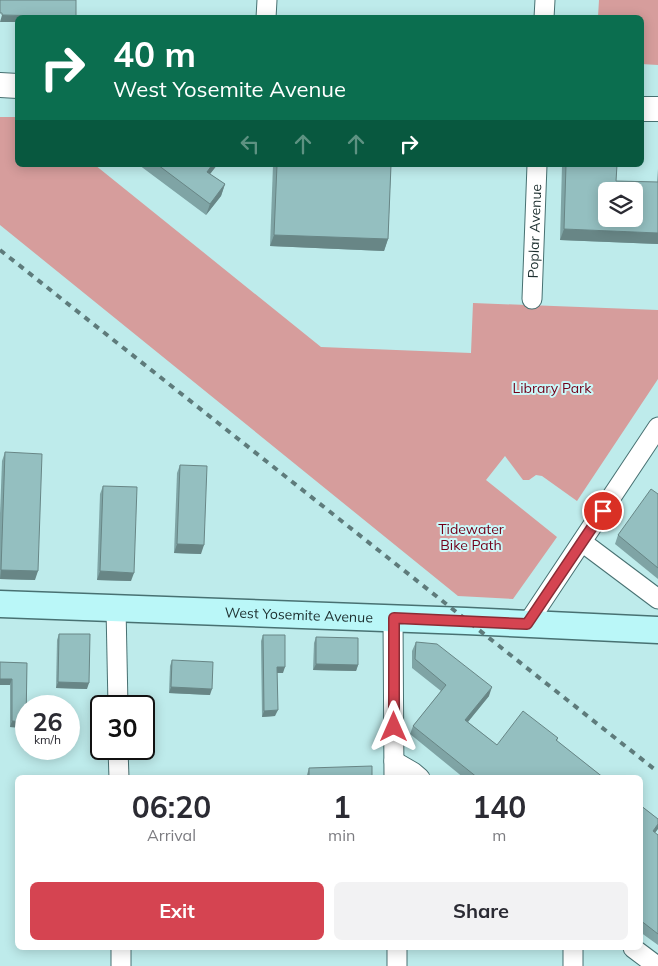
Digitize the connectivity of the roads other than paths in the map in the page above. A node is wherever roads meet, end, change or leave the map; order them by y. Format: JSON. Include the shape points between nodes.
{"nodes":[{"id":1,"x":267,"y":0,"type":"edge"},
{"id":2,"x":545,"y":0,"type":"edge"},
{"id":3,"x":266,"y":15,"type":"edge"},
{"id":4,"x":544,"y":15,"type":"edge"},
{"id":5,"x":0,"y":85,"type":"edge"},
{"id":6,"x":15,"y":86,"type":"edge"},
{"id":7,"x":644,"y":108,"type":"edge"},
{"id":8,"x":658,"y":109,"type":"edge"},
{"id":9,"x":537,"y":167,"type":"edge"},
{"id":10,"x":532,"y":299,"type":"dead end"},
{"id":11,"x":658,"y":427,"type":"edge"},
{"id":12,"x":582,"y":542,"type":"junction"},
{"id":13,"x":658,"y":599,"type":"edge"},
{"id":14,"x":0,"y":604,"type":"edge"},
{"id":15,"x":116,"y":608,"type":"junction"},
{"id":16,"x":394,"y":618,"type":"junction"},
{"id":17,"x":527,"y":624,"type":"junction"},
{"id":18,"x":658,"y":630,"type":"edge"},
{"id":19,"x":118,"y":695,"type":"edge"},
{"id":20,"x":118,"y":760,"type":"edge"},
{"id":21,"x":394,"y":769,"type":"edge"},
{"id":22,"x":118,"y":775,"type":"edge"},
{"id":23,"x":416,"y":775,"type":"edge"},
{"id":24,"x":121,"y":950,"type":"edge"},
{"id":25,"x":397,"y":950,"type":"edge"},
{"id":26,"x":573,"y":950,"type":"edge"},
{"id":27,"x":637,"y":950,"type":"edge"},
{"id":28,"x":121,"y":966,"type":"edge"},
{"id":29,"x":397,"y":966,"type":"edge"},
{"id":30,"x":573,"y":966,"type":"edge"},
{"id":31,"x":657,"y":966,"type":"edge"}],
"edges":[{"from":1,"to":3,"type":"street"},
{"from":2,"to":4,"type":"street"},
{"from":5,"to":6,"type":"street"},
{"from":7,"to":8,"type":"street"},
{"from":9,"to":10,"type":"street","name":"Poplar Avenue"},
{"from":11,"to":12,"type":"street"},
{"from":12,"to":13,"type":"street"},
{"from":12,"to":17,"type":"street"},
{"from":14,"to":15,"type":"main road","name":"West Yosemite Avenue"},
{"from":15,"to":16,"type":"main road","name":"West Yosemite Avenue"},
{"from":15,"to":19,"type":"street"},
{"from":16,"to":17,"type":"main road","name":"West Yosemite Avenue"},
{"from":16,"to":21,"type":"street"},
{"from":17,"to":18,"type":"main road","name":"West Yosemite Avenue"},
{"from":20,"to":22,"type":"street"},
{"from":21,"to":23,"type":"street"},
{"from":24,"to":28,"type":"street"},
{"from":25,"to":29,"type":"street"},
{"from":26,"to":30,"type":"street"},
{"from":27,"to":31,"type":"street"}]}
